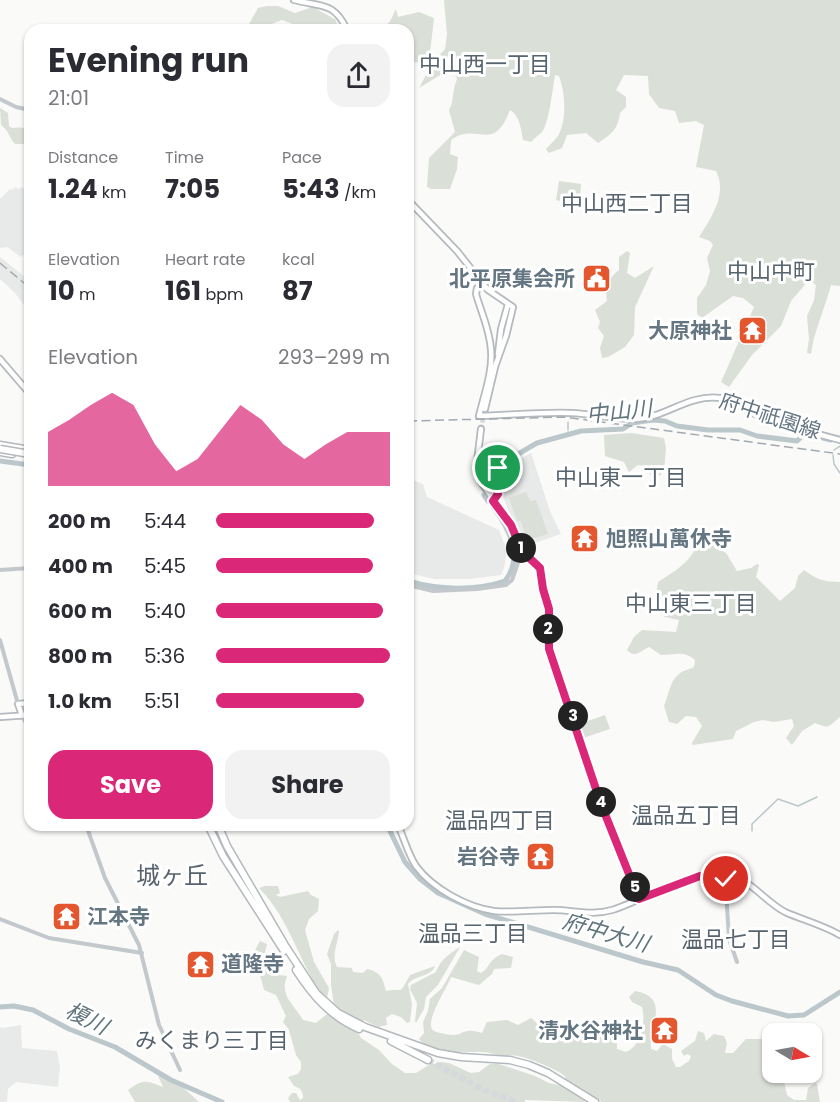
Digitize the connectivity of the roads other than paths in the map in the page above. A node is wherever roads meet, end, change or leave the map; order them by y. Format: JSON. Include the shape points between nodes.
{"nodes":[{"id":1,"x":294,"y":0,"type":"edge"},
{"id":2,"x":343,"y":24,"type":"edge"},
{"id":3,"x":0,"y":99,"type":"edge"},
{"id":4,"x":24,"y":109,"type":"edge"},
{"id":5,"x":414,"y":206,"type":"edge"},
{"id":6,"x":483,"y":284,"type":"junction"},
{"id":7,"x":508,"y":304,"type":"junction"},
{"id":8,"x":0,"y":359,"type":"edge"},
{"id":9,"x":496,"y":364,"type":"junction"},
{"id":10,"x":24,"y":386,"type":"edge"},
{"id":11,"x":485,"y":409,"type":"tunnel mouth"},
{"id":12,"x":481,"y":429,"type":"tunnel mouth"},
{"id":13,"x":840,"y":440,"type":"edge"},
{"id":14,"x":0,"y":448,"type":"edge"},
{"id":15,"x":24,"y":451,"type":"edge"},
{"id":16,"x":498,"y":466,"type":"dead end"},
{"id":17,"x":493,"y":501,"type":"junction"},
{"id":18,"x":522,"y":551,"type":"junction"},
{"id":19,"x":24,"y":568,"type":"edge"},
{"id":20,"x":0,"y":570,"type":"edge"},
{"id":21,"x":414,"y":587,"type":"edge"},
{"id":22,"x":0,"y":640,"type":"edge"},
{"id":23,"x":18,"y":704,"type":"junction"},
{"id":24,"x":24,"y":704,"type":"edge"},
{"id":25,"x":22,"y":715,"type":"junction"},
{"id":26,"x":0,"y":717,"type":"edge"},
{"id":27,"x":24,"y":719,"type":"edge"},
{"id":28,"x":88,"y":831,"type":"edge"},
{"id":29,"x":210,"y":831,"type":"edge"},
{"id":30,"x":221,"y":831,"type":"edge"},
{"id":31,"x":401,"y":831,"type":"edge"},
{"id":32,"x":725,"y":874,"type":"junction"},
{"id":33,"x":639,"y":899,"type":"junction"},
{"id":34,"x":0,"y":919,"type":"edge"},
{"id":35,"x":840,"y":935,"type":"edge"},
{"id":36,"x":142,"y":953,"type":"junction"},
{"id":37,"x":737,"y":962,"type":"dead end"},
{"id":38,"x":320,"y":1000,"type":"junction"},
{"id":39,"x":364,"y":1029,"type":"junction"},
{"id":40,"x":428,"y":1060,"type":"tunnel mouth"},
{"id":41,"x":180,"y":1070,"type":"dead end"},
{"id":42,"x":595,"y":1102,"type":"edge"}],
"edges":[{"from":1,"to":2,"type":"main road","via":[[327,6]]},
{"from":3,"to":4,"type":"street"},
{"from":5,"to":6,"type":"main road","via":[[458,251]]},
{"from":6,"to":7,"type":"main road"},
{"from":6,"to":13,"type":"main road","name":"府中祇園線","via":[[476,294],[491,358],[479,416],[569,413],[637,419],[711,397],[773,422]]},
{"from":7,"to":9,"type":"main road"},
{"from":7,"to":9,"type":"main road","via":[[513,307]]},
{"from":8,"to":10,"type":"main road"},
{"from":9,"to":11,"type":"main road"},
{"from":12,"to":17,"type":"main road","via":[[479,475]]},
{"from":14,"to":15,"type":"highway","bridge":true},
{"from":16,"to":17,"type":"street","via":[[498,494]]},
{"from":17,"to":18,"type":"main road","via":[[511,525]]},
{"from":18,"to":21,"type":"street","via":[[512,580],[506,585],[430,591]]},
{"from":18,"to":33,"type":"main road","via":[[540,568],[549,609],[549,649],[601,804]]},
{"from":19,"to":20,"type":"street"},
{"from":22,"to":23,"type":"street"},
{"from":23,"to":24,"type":"main road"},
{"from":23,"to":25,"type":"main road"},
{"from":25,"to":26,"type":"main road"},
{"from":25,"to":27,"type":"street"},
{"from":28,"to":36,"type":"street","via":[[105,878]]},
{"from":29,"to":38,"type":"highway","via":[[222,856]]},
{"from":30,"to":38,"type":"highway"},
{"from":31,"to":33,"type":"main road","via":[[422,873],[457,898],[487,909],[597,913]]},
{"from":32,"to":33,"type":"main road","via":[[700,876]]},
{"from":32,"to":35,"type":"main road","via":[[748,883],[786,912]]},
{"from":32,"to":37,"type":"street","via":[[729,939]]},
{"from":34,"to":36,"type":"street","via":[[54,939]]},
{"from":36,"to":41,"type":"street","via":[[159,1025]]},
{"from":38,"to":39,"type":"highway","via":[[336,1017]]},
{"from":39,"to":40,"type":"highway"},
{"from":39,"to":42,"type":"highway","via":[[438,1053],[530,1065]]}]}
